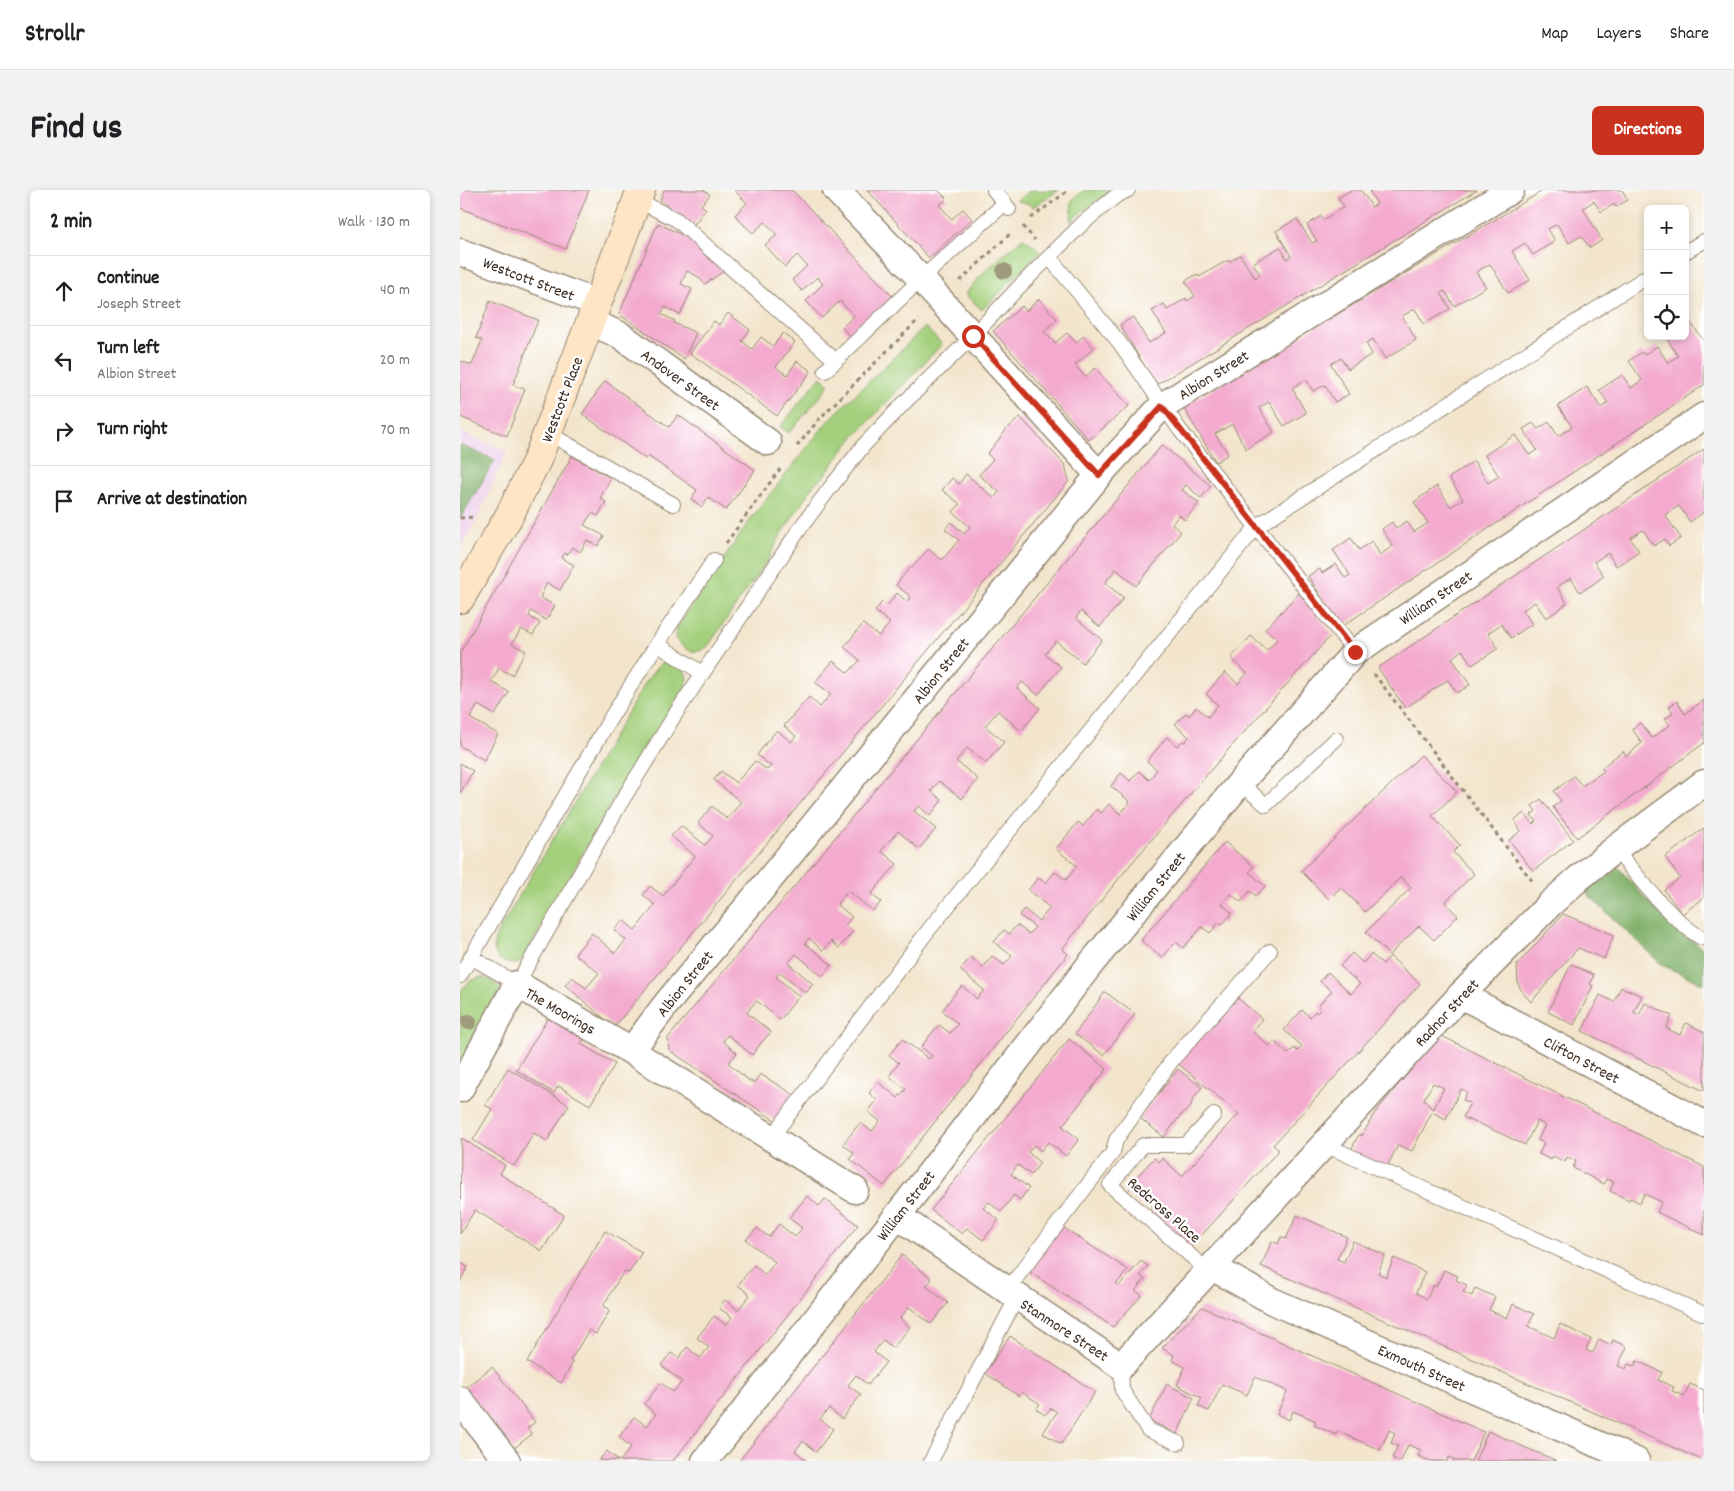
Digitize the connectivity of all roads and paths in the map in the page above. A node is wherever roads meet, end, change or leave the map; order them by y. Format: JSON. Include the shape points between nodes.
{"nodes":[{"id":1,"x":836,"y":190,"type":"edge"},
{"id":2,"x":994,"y":190,"type":"edge"},
{"id":3,"x":1069,"y":190,"type":"edge"},
{"id":4,"x":1128,"y":190,"type":"edge"},
{"id":5,"x":1511,"y":190,"type":"edge"},
{"id":6,"x":639,"y":195,"type":"edge"},
{"id":7,"x":1011,"y":211,"type":"junction"},
{"id":8,"x":1030,"y":219,"type":"dead end"},
{"id":9,"x":1022,"y":225,"type":"junction"},
{"id":10,"x":1704,"y":240,"type":"edge"},
{"id":11,"x":1688,"y":250,"type":"edge"},
{"id":12,"x":460,"y":252,"type":"edge"},
{"id":13,"x":1044,"y":252,"type":"junction"},
{"id":14,"x":921,"y":279,"type":"junction"},
{"id":15,"x":1644,"y":279,"type":"edge"},
{"id":16,"x":939,"y":300,"type":"junction"},
{"id":17,"x":594,"y":313,"type":"junction"},
{"id":18,"x":973,"y":336,"type":"junction"},
{"id":19,"x":1162,"y":406,"type":"junction"},
{"id":20,"x":1704,"y":416,"type":"edge"},
{"id":21,"x":548,"y":433,"type":"junction"},
{"id":22,"x":768,"y":442,"type":"dead end"},
{"id":23,"x":794,"y":450,"type":"dead end"},
{"id":24,"x":783,"y":465,"type":"dead end"},
{"id":25,"x":1099,"y":475,"type":"junction"},
{"id":26,"x":673,"y":504,"type":"dead end"},
{"id":27,"x":478,"y":517,"type":"dead end"},
{"id":28,"x":460,"y":518,"type":"edge"},
{"id":29,"x":1256,"y":526,"type":"junction"},
{"id":30,"x":714,"y":560,"type":"joint"},
{"id":31,"x":460,"y":599,"type":"edge"},
{"id":32,"x":657,"y":644,"type":"junction"},
{"id":33,"x":1355,"y":651,"type":"junction"},
{"id":34,"x":702,"y":673,"type":"junction"},
{"id":35,"x":1336,"y":739,"type":"dead end"},
{"id":36,"x":1240,"y":783,"type":"junction"},
{"id":37,"x":1704,"y":783,"type":"edge"},
{"id":38,"x":1615,"y":850,"type":"junction"},
{"id":39,"x":1550,"y":904,"type":"junction"},
{"id":40,"x":1701,"y":938,"type":"dead end"},
{"id":41,"x":1270,"y":951,"type":"dead end"},
{"id":42,"x":471,"y":957,"type":"junction"},
{"id":43,"x":460,"y":976,"type":"edge"},
{"id":44,"x":517,"y":984,"type":"junction"},
{"id":45,"x":1460,"y":995,"type":"junction"},
{"id":46,"x":631,"y":1051,"type":"junction"},
{"id":47,"x":460,"y":1089,"type":"edge"},
{"id":48,"x":1214,"y":1115,"type":"dead end"},
{"id":49,"x":1704,"y":1124,"type":"edge"},
{"id":50,"x":771,"y":1138,"type":"junction"},
{"id":51,"x":1323,"y":1144,"type":"junction"},
{"id":52,"x":855,"y":1190,"type":"dead end"},
{"id":53,"x":897,"y":1216,"type":"junction"},
{"id":54,"x":1210,"y":1269,"type":"junction"},
{"id":55,"x":1012,"y":1294,"type":"junction"},
{"id":56,"x":1704,"y":1314,"type":"edge"},
{"id":57,"x":1121,"y":1366,"type":"junction"},
{"id":58,"x":460,"y":1400,"type":"edge"},
{"id":59,"x":1178,"y":1443,"type":"dead end"},
{"id":60,"x":507,"y":1461,"type":"edge"},
{"id":61,"x":706,"y":1461,"type":"edge"},
{"id":62,"x":930,"y":1461,"type":"edge"},
{"id":63,"x":1636,"y":1461,"type":"edge"}],
"edges":[{"from":1,"to":14,"type":"street"},
{"from":2,"to":7,"type":"lane"},
{"from":3,"to":8,"type":"path"},
{"from":4,"to":13,"type":"lane"},
{"from":5,"to":19,"type":"street","name":"Albion Street"},
{"from":6,"to":14,"type":"lane","via":[[677,220],[830,366]]},
{"from":6,"to":17,"type":"main road","name":"Westcott Place"},
{"from":7,"to":9,"type":"path"},
{"from":7,"to":14,"type":"lane"},
{"from":9,"to":13,"type":"path"},
{"from":9,"to":16,"type":"path"},
{"from":10,"to":11,"type":"lane"},
{"from":12,"to":17,"type":"street","name":"Westcott Street"},
{"from":13,"to":18,"type":"lane"},
{"from":13,"to":19,"type":"lane","via":[[1119,342]]},
{"from":14,"to":16,"type":"street"},
{"from":15,"to":29,"type":"lane"},
{"from":16,"to":18,"type":"street"},
{"from":16,"to":23,"type":"path","via":[[821,417]]},
{"from":17,"to":21,"type":"main road","name":"Westcott Place"},
{"from":17,"to":22,"type":"street","name":"Andover Street"},
{"from":18,"to":25,"type":"street"},
{"from":18,"to":34,"type":"lane","via":[[864,445],[801,527]]},
{"from":19,"to":25,"type":"street","name":"Albion Street"},
{"from":19,"to":29,"type":"lane"},
{"from":20,"to":33,"type":"street","name":"William Street"},
{"from":21,"to":26,"type":"lane"},
{"from":21,"to":31,"type":"main road","name":"Westcott Place","via":[[509,516]]},
{"from":24,"to":30,"type":"path"},
{"from":25,"to":46,"type":"street","name":"Albion Street"},
{"from":27,"to":28,"type":"path"},
{"from":29,"to":33,"type":"lane"},
{"from":29,"to":50,"type":"lane","via":[[933,924]]},
{"from":30,"to":32,"type":"lane"},
{"from":32,"to":34,"type":"lane"},
{"from":32,"to":42,"type":"lane"},
{"from":33,"to":36,"type":"street","name":"William Street"},
{"from":33,"to":39,"type":"path"},
{"from":34,"to":44,"type":"lane","via":[[620,804]]},
{"from":35,"to":36,"type":"lane","via":[[1266,805]]},
{"from":36,"to":53,"type":"street","name":"William Street","via":[[1089,966]]},
{"from":37,"to":38,"type":"street","name":"Radnor Street"},
{"from":38,"to":39,"type":"street","name":"Radnor Street"},
{"from":38,"to":40,"type":"lane","via":[[1665,909]]},
{"from":39,"to":45,"type":"street","name":"Radnor Street"},
{"from":41,"to":55,"type":"lane","via":[[1173,1059],[1116,1140],[1113,1152]]},
{"from":42,"to":43,"type":"lane"},
{"from":42,"to":44,"type":"lane"},
{"from":44,"to":46,"type":"street","name":"The Moorings"},
{"from":44,"to":47,"type":"street","name":"The Moorings"},
{"from":45,"to":49,"type":"street","name":"Clifton Street"},
{"from":45,"to":51,"type":"street","name":"Radnor Street"},
{"from":46,"to":50,"type":"street"},
{"from":48,"to":54,"type":"lane","name":"Redcross Place","via":[[1186,1146],[1143,1146],[1110,1185]]},
{"from":50,"to":52,"type":"street"},
{"from":51,"to":54,"type":"street","name":"Radnor Street"},
{"from":51,"to":56,"type":"lane"},
{"from":53,"to":55,"type":"street","name":"Stanmore Street"},
{"from":53,"to":61,"type":"street","name":"William Street"},
{"from":54,"to":57,"type":"street","name":"Stanmore Street"},
{"from":54,"to":63,"type":"street","name":"Exmouth Street","via":[[1272,1301]]},
{"from":55,"to":57,"type":"street","name":"Stanmore Street"},
{"from":55,"to":62,"type":"lane"},
{"from":57,"to":59,"type":"lane","via":[[1122,1390],[1148,1430]]},
{"from":58,"to":60,"type":"street"}]}
